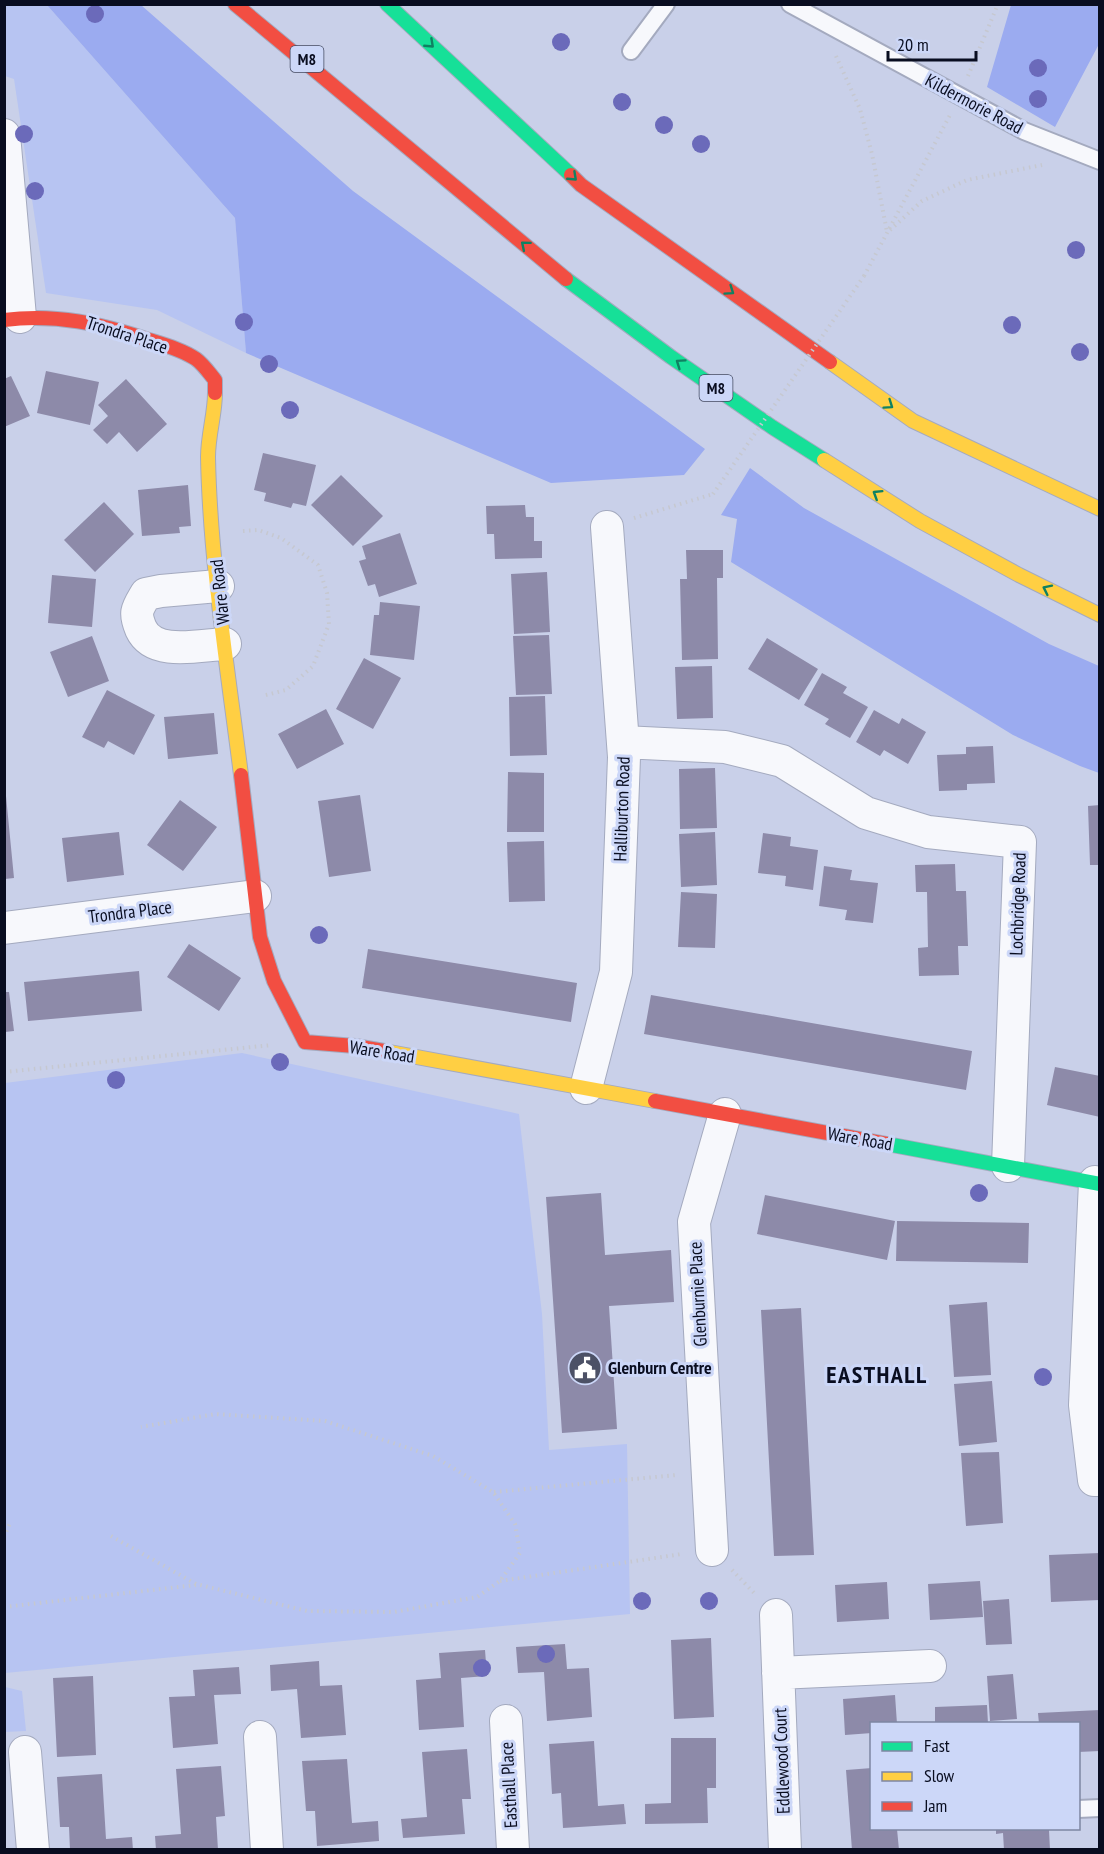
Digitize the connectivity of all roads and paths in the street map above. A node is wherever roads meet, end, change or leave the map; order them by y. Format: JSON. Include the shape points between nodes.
{"nodes":[{"id":1,"x":235,"y":4,"type":"edge"},
{"id":2,"x":249,"y":4,"type":"edge"},
{"id":3,"x":387,"y":4,"type":"edge"},
{"id":4,"x":666,"y":4,"type":"edge"},
{"id":5,"x":790,"y":4,"type":"edge"},
{"id":6,"x":998,"y":4,"type":"edge"},
{"id":7,"x":821,"y":22,"type":"junction"},
{"id":8,"x":630,"y":51,"type":"dead end"},
{"id":9,"x":960,"y":97,"type":"junction"},
{"id":10,"x":366,"y":114,"type":"junction"},
{"id":11,"x":4,"y":135,"type":"edge"},
{"id":12,"x":1100,"y":161,"type":"edge"},
{"id":13,"x":1045,"y":164,"type":"dead end"},
{"id":14,"x":887,"y":233,"type":"junction"},
{"id":15,"x":12,"y":319,"type":"edge"},
{"id":16,"x":215,"y":403,"type":"joint"},
{"id":17,"x":1100,"y":509,"type":"edge"},
{"id":18,"x":607,"y":527,"type":"joint"},
{"id":19,"x":214,"y":532,"type":"junction"},
{"id":20,"x":218,"y":586,"type":"junction"},
{"id":21,"x":1100,"y":615,"type":"edge"},
{"id":22,"x":225,"y":644,"type":"junction"},
{"id":23,"x":232,"y":703,"type":"junction"},
{"id":24,"x":623,"y":742,"type":"junction"},
{"id":25,"x":255,"y":896,"type":"junction"},
{"id":26,"x":4,"y":928,"type":"edge"},
{"id":27,"x":305,"y":1042,"type":"junction"},
{"id":28,"x":4,"y":1072,"type":"edge"},
{"id":29,"x":586,"y":1088,"type":"junction"},
{"id":30,"x":724,"y":1114,"type":"junction"},
{"id":31,"x":1008,"y":1166,"type":"junction"},
{"id":32,"x":1097,"y":1183,"type":"edge"},
{"id":33,"x":141,"y":1427,"type":"dead end"},
{"id":34,"x":708,"y":1473,"type":"junction"},
{"id":35,"x":1100,"y":1480,"type":"edge"},
{"id":36,"x":493,"y":1492,"type":"junction"},
{"id":37,"x":10,"y":1523,"type":"dead end"},
{"id":38,"x":111,"y":1536,"type":"dead end"},
{"id":39,"x":4,"y":1537,"type":"edge"},
{"id":40,"x":712,"y":1550,"type":"junction"},
{"id":41,"x":500,"y":1581,"type":"junction"},
{"id":42,"x":196,"y":1584,"type":"junction"},
{"id":43,"x":4,"y":1607,"type":"edge"},
{"id":44,"x":776,"y":1615,"type":"joint"},
{"id":45,"x":930,"y":1666,"type":"dead end"},
{"id":46,"x":778,"y":1673,"type":"junction"},
{"id":47,"x":506,"y":1721,"type":"dead end"},
{"id":48,"x":260,"y":1737,"type":"dead end"},
{"id":49,"x":25,"y":1752,"type":"dead end"},
{"id":50,"x":1100,"y":1808,"type":"edge"},
{"id":51,"x":1080,"y":1809,"type":"edge"},
{"id":52,"x":33,"y":1850,"type":"edge"},
{"id":53,"x":267,"y":1850,"type":"edge"},
{"id":54,"x":513,"y":1850,"type":"edge"},
{"id":55,"x":785,"y":1850,"type":"edge"}],
"edges":[{"from":1,"to":10,"type":"main road"},
{"from":2,"to":10,"type":"main road","number":"M8"},
{"from":3,"to":17,"type":"main road","one_way":true,"via":[[581,185],[913,421]]},
{"from":4,"to":8,"type":"lane"},
{"from":5,"to":7,"type":"lane","name":"Kildermorie Road"},
{"from":6,"to":9,"type":"path"},
{"from":7,"to":9,"type":"lane","name":"Kildermorie Road"},
{"from":7,"to":14,"type":"path","via":[[860,109]]},
{"from":9,"to":12,"type":"lane","name":"Kildermorie Road","via":[[1024,131]]},
{"from":9,"to":14,"type":"path"},
{"from":21,"to":10,"type":"main road","number":"M8","one_way":true,"via":[[920,521],[772,427],[571,283]]},
{"from":11,"to":15,"type":"street"},
{"from":13,"to":14,"type":"path","via":[[967,180],[922,201]]},
{"from":14,"to":18,"type":"path","bridge":true,"via":[[864,276],[713,494]]},
{"from":15,"to":16,"type":"main road","name":"Trondra Place","via":[[60,317],[95,322],[198,360],[215,380]]},
{"from":16,"to":19,"type":"main road","name":"Ware Road","via":[[208,453]]},
{"from":18,"to":24,"type":"street","name":"Halliburton Road"},
{"from":19,"to":20,"type":"main road","name":"Ware Road"},
{"from":19,"to":23,"type":"path","via":[[258,530],[281,538],[318,565],[327,593],[329,624],[313,666],[285,690]]},
{"from":20,"to":22,"type":"main road","name":"Ware Road"},
{"from":20,"to":22,"type":"street","via":[[146,594],[136,609],[137,621],[144,635],[155,644]]},
{"from":22,"to":23,"type":"main road","name":"Ware Road"},
{"from":23,"to":25,"type":"main road","name":"Ware Road"},
{"from":24,"to":29,"type":"street","name":"Halliburton Road","via":[[616,972]]},
{"from":24,"to":31,"type":"street","name":"Lochbridge Road","via":[[725,747],[782,760],[866,813],[928,832],[1020,842]]},
{"from":25,"to":26,"type":"street","name":"Trondra Place"},
{"from":25,"to":27,"type":"main road","name":"Ware Road","via":[[260,937],[274,981]]},
{"from":27,"to":28,"type":"path"},
{"from":27,"to":29,"type":"main road","name":"Ware Road","via":[[355,1046]]},
{"from":29,"to":30,"type":"main road","name":"Ware Road"},
{"from":30,"to":31,"type":"main road","name":"Ware Road"},
{"from":30,"to":34,"type":"street","name":"Glenburnie Place","via":[[694,1222]]},
{"from":31,"to":32,"type":"main road","name":"Ware Road"},
{"from":32,"to":35,"type":"street","via":[[1085,1406],[1094,1480]]},
{"from":33,"to":36,"type":"path","via":[[215,1414],[325,1421],[432,1456]]},
{"from":34,"to":36,"type":"path"},
{"from":34,"to":40,"type":"street","name":"Glenburnie Place"},
{"from":36,"to":41,"type":"path","via":[[515,1524],[520,1553]]},
{"from":37,"to":39,"type":"path"},
{"from":38,"to":42,"type":"path"},
{"from":40,"to":41,"type":"path"},
{"from":40,"to":44,"type":"path"},
{"from":41,"to":42,"type":"path","via":[[477,1597],[394,1612],[307,1611]]},
{"from":42,"to":43,"type":"path"},
{"from":44,"to":46,"type":"street","name":"Eddlewood Court"},
{"from":45,"to":46,"type":"street"},
{"from":46,"to":55,"type":"street","name":"Eddlewood Court"},
{"from":47,"to":54,"type":"street","name":"Easthall Place"},
{"from":48,"to":53,"type":"street"},
{"from":49,"to":52,"type":"street"},
{"from":50,"to":51,"type":"lane"}]}
